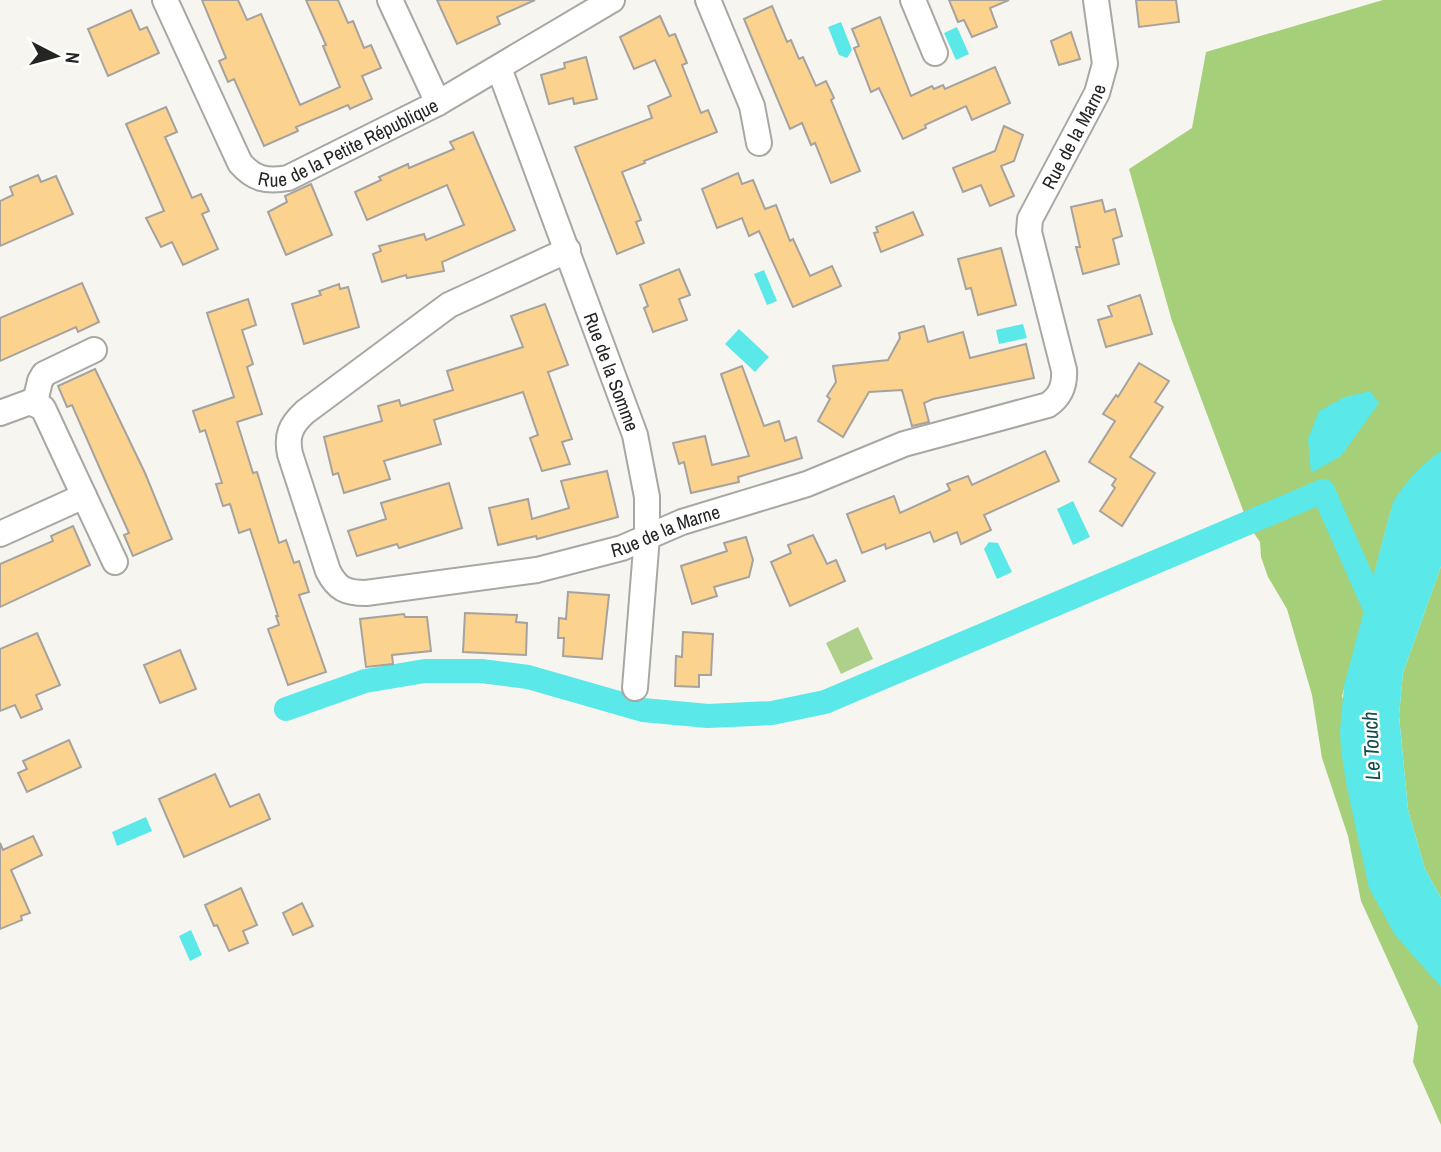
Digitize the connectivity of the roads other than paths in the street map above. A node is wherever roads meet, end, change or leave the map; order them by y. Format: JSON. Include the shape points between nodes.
{"nodes":[{"id":1,"x":165,"y":0,"type":"edge"},
{"id":2,"x":390,"y":0,"type":"edge"},
{"id":3,"x":612,"y":0,"type":"edge"},
{"id":4,"x":708,"y":0,"type":"edge"},
{"id":5,"x":913,"y":0,"type":"edge"},
{"id":6,"x":1096,"y":0,"type":"edge"},
{"id":7,"x":935,"y":53,"type":"dead end"},
{"id":8,"x":499,"y":68,"type":"junction"},
{"id":9,"x":438,"y":103,"type":"junction"},
{"id":10,"x":759,"y":143,"type":"dead end"},
{"id":11,"x":568,"y":250,"type":"junction"},
{"id":12,"x":94,"y":349,"type":"dead end"},
{"id":13,"x":36,"y":402,"type":"junction"},
{"id":14,"x":0,"y":412,"type":"edge"},
{"id":15,"x":84,"y":496,"type":"junction"},
{"id":16,"x":0,"y":534,"type":"edge"},
{"id":17,"x":647,"y":536,"type":"junction"},
{"id":18,"x":115,"y":562,"type":"dead end"},
{"id":19,"x":635,"y":688,"type":"dead end"}],
"edges":[{"from":1,"to":9,"type":"street","name":"Rue de la Petite République","via":[[240,163],[263,180],[288,178]]},
{"from":2,"to":9,"type":"street"},
{"from":3,"to":8,"type":"street","name":"Rue de la Petite République"},
{"from":4,"to":10,"type":"street","via":[[752,106]]},
{"from":5,"to":7,"type":"street"},
{"from":6,"to":17,"type":"street","name":"Rue de la Marne","via":[[1105,64],[1102,77],[1030,219],[1029,232],[1064,370],[1065,381],[1055,400],[904,444],[807,484]]},
{"from":8,"to":9,"type":"street","name":"Rue de la Petite République"},
{"from":8,"to":11,"type":"street","name":"Rue de la Somme"},
{"from":11,"to":17,"type":"street","name":"Rue de la Somme","via":[[635,435],[647,497]]},
{"from":11,"to":17,"type":"street","name":"Rue de la Marne","via":[[449,305],[296,421],[289,431],[290,454],[328,571],[343,590],[366,593],[537,570],[622,548]]},
{"from":12,"to":13,"type":"street","via":[[44,374]]},
{"from":13,"to":14,"type":"street"},
{"from":13,"to":15,"type":"street","via":[[50,418]]},
{"from":15,"to":16,"type":"street"},
{"from":15,"to":18,"type":"street"},
{"from":17,"to":19,"type":"street","name":"Rue de la Somme"}]}
